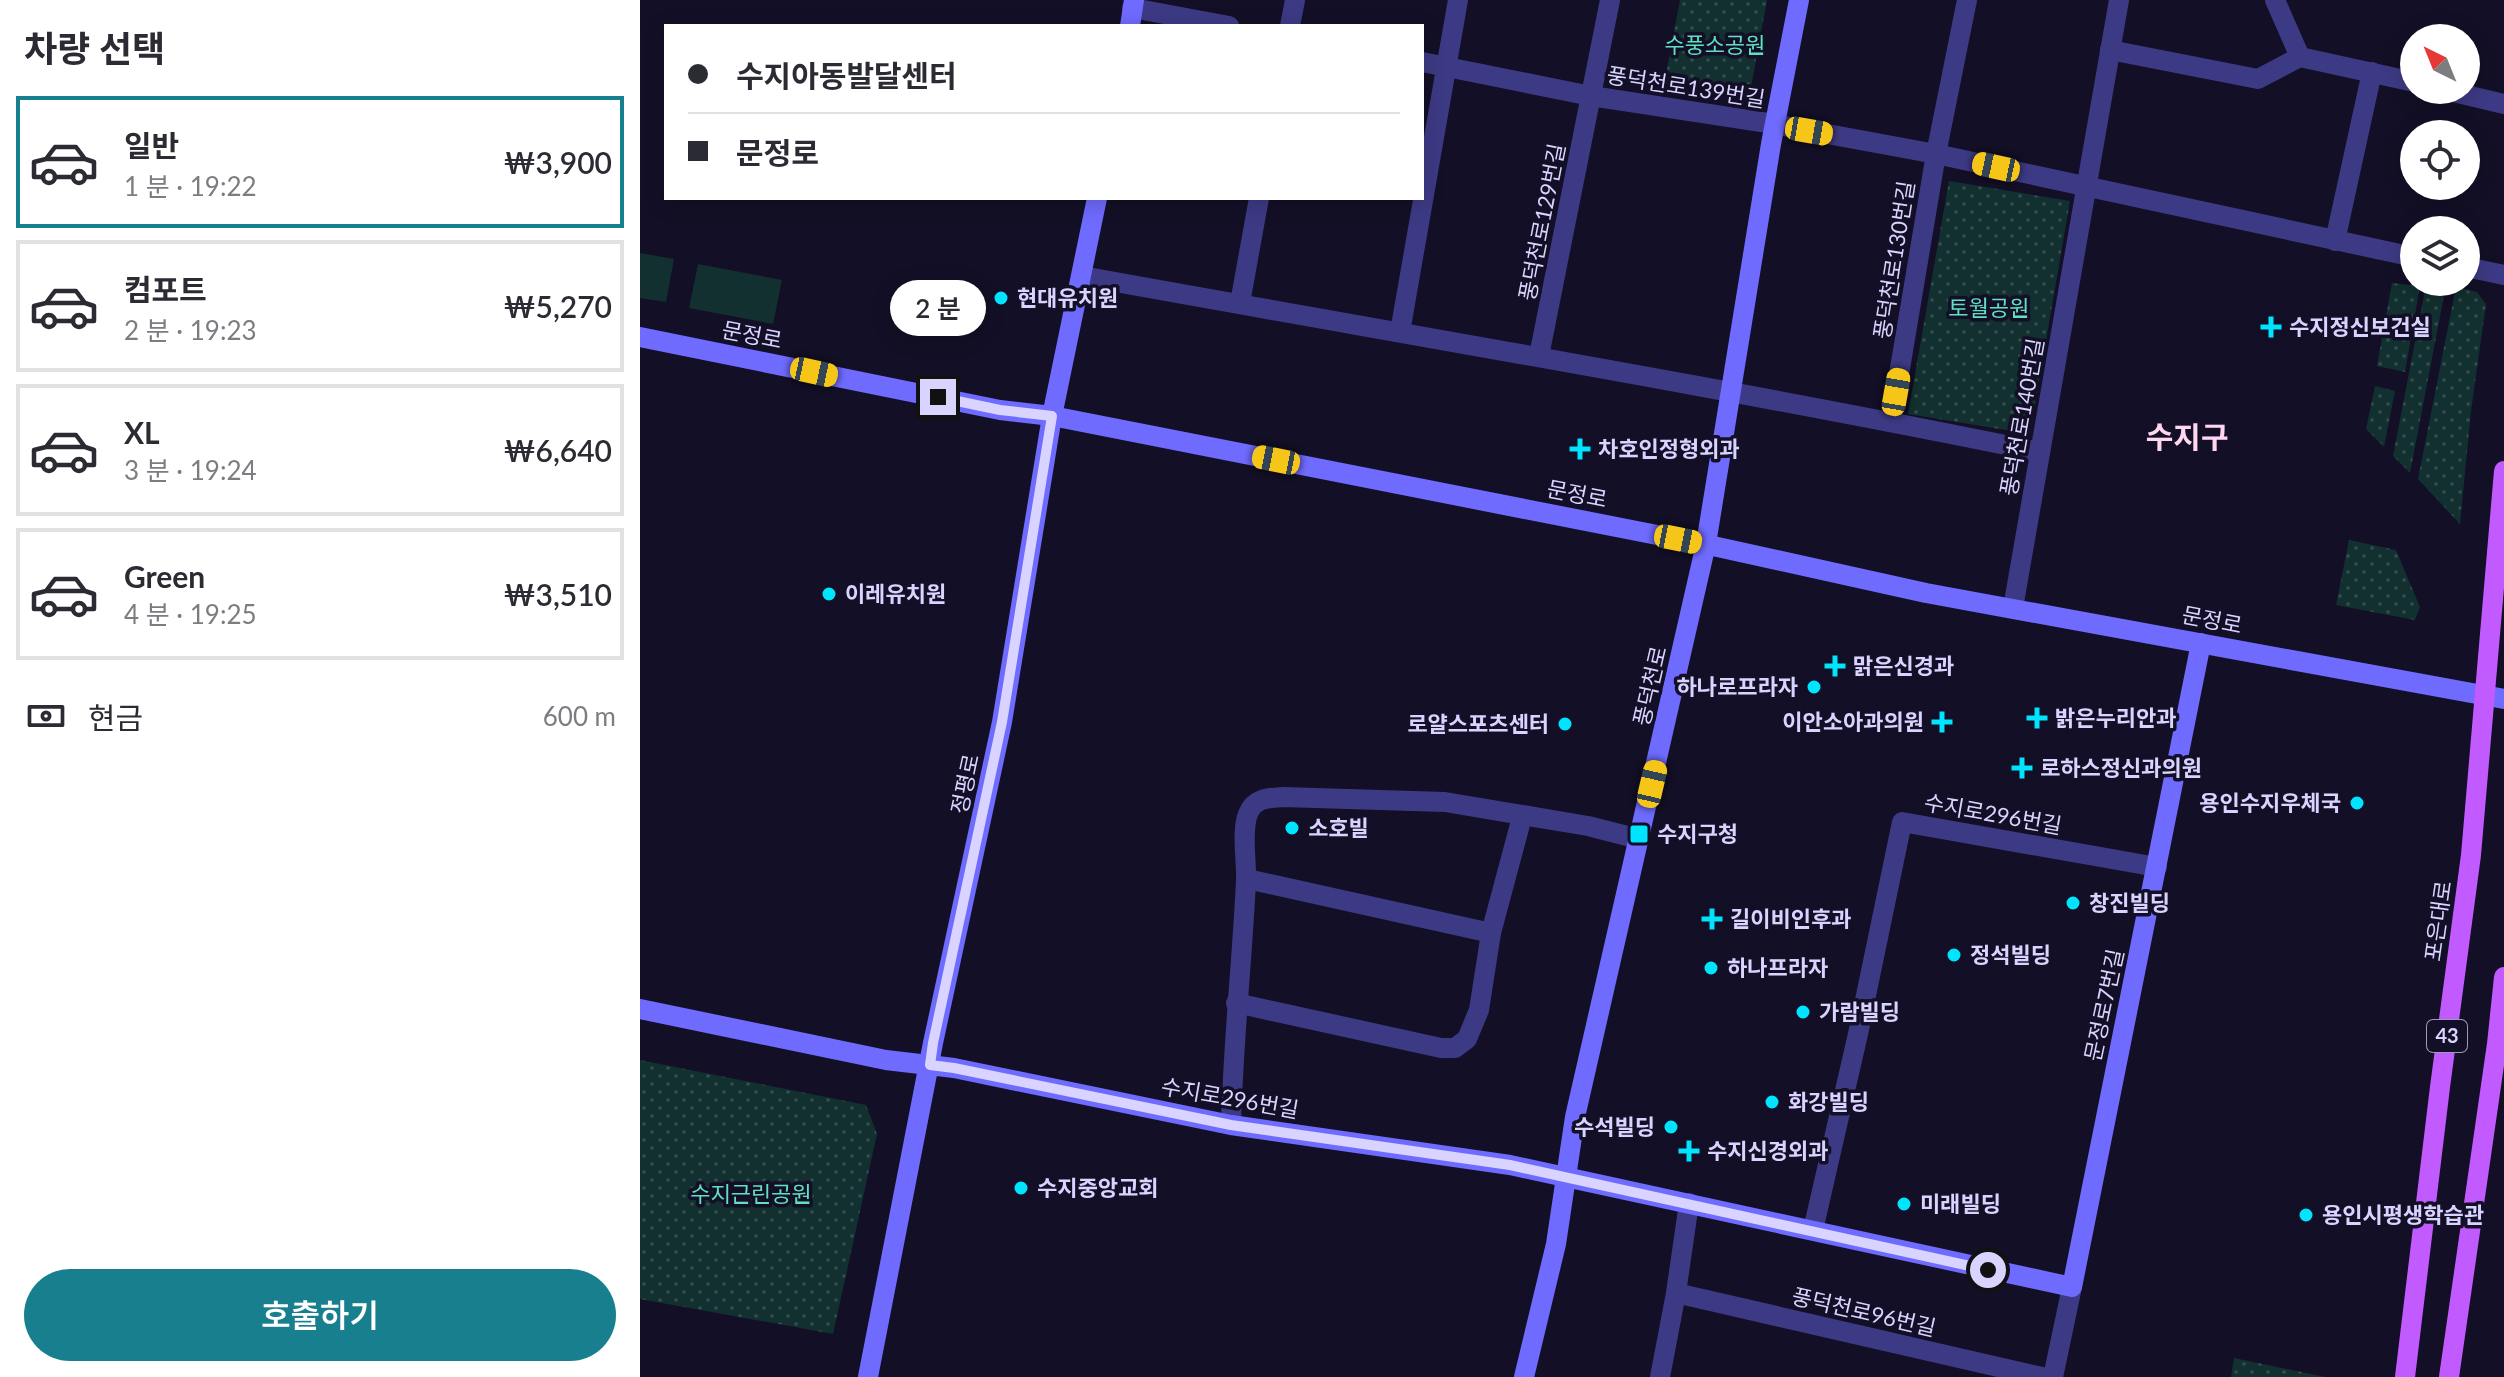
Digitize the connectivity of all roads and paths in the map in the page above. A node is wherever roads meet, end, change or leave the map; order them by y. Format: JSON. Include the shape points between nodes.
{"nodes":[{"id":1,"x":1295,"y":0,"type":"edge"},
{"id":2,"x":1458,"y":0,"type":"edge"},
{"id":3,"x":1610,"y":0,"type":"edge"},
{"id":4,"x":1799,"y":0,"type":"edge"},
{"id":5,"x":1967,"y":0,"type":"edge"},
{"id":6,"x":2119,"y":0,"type":"edge"},
{"id":7,"x":2275,"y":0,"type":"edge"},
{"id":8,"x":1132,"y":11,"type":"edge"},
{"id":9,"x":1216,"y":24,"type":"edge"},
{"id":10,"x":1290,"y":24,"type":"edge"},
{"id":11,"x":2110,"y":50,"type":"junction"},
{"id":12,"x":2300,"y":57,"type":"junction"},
{"id":13,"x":1424,"y":62,"type":"edge"},
{"id":14,"x":1448,"y":66,"type":"junction"},
{"id":15,"x":2372,"y":72,"type":"junction"},
{"id":16,"x":2400,"y":79,"type":"edge"},
{"id":17,"x":1591,"y":96,"type":"junction"},
{"id":18,"x":2480,"y":98,"type":"edge"},
{"id":19,"x":2504,"y":104,"type":"edge"},
{"id":20,"x":1775,"y":125,"type":"junction"},
{"id":21,"x":1936,"y":154,"type":"junction"},
{"id":22,"x":2087,"y":187,"type":"junction"},
{"id":23,"x":1424,"y":199,"type":"edge"},
{"id":24,"x":1097,"y":200,"type":"edge"},
{"id":25,"x":1259,"y":200,"type":"edge"},
{"id":26,"x":1424,"y":200,"type":"edge"},
{"id":27,"x":2335,"y":241,"type":"junction"},
{"id":28,"x":2400,"y":254,"type":"edge"},
{"id":29,"x":2480,"y":270,"type":"edge"},
{"id":30,"x":2504,"y":275,"type":"edge"},
{"id":31,"x":1082,"y":276,"type":"junction"},
{"id":32,"x":1240,"y":303,"type":"junction"},
{"id":33,"x":1400,"y":332,"type":"junction"},
{"id":34,"x":640,"y":337,"type":"edge"},
{"id":35,"x":1539,"y":356,"type":"junction"},
{"id":36,"x":1729,"y":392,"type":"junction"},
{"id":37,"x":1052,"y":416,"type":"junction"},
{"id":38,"x":1891,"y":422,"type":"junction"},
{"id":39,"x":2040,"y":452,"type":"junction"},
{"id":40,"x":2504,"y":471,"type":"edge"},
{"id":41,"x":1706,"y":544,"type":"junction"},
{"id":42,"x":2013,"y":608,"type":"junction"},
{"id":43,"x":2201,"y":643,"type":"junction"},
{"id":44,"x":2494,"y":697,"type":"edge"},
{"id":45,"x":1522,"y":817,"type":"junction"},
{"id":46,"x":1639,"y":839,"type":"junction"},
{"id":47,"x":2157,"y":867,"type":"junction"},
{"id":48,"x":1247,"y":879,"type":"junction"},
{"id":49,"x":1491,"y":933,"type":"junction"},
{"id":50,"x":2504,"y":977,"type":"edge"},
{"id":51,"x":1236,"y":1003,"type":"junction"},
{"id":52,"x":640,"y":1009,"type":"edge"},
{"id":53,"x":930,"y":1065,"type":"junction"},
{"id":54,"x":1231,"y":1125,"type":"junction"},
{"id":55,"x":1567,"y":1176,"type":"junction"},
{"id":56,"x":1689,"y":1203,"type":"junction"},
{"id":57,"x":1813,"y":1230,"type":"junction"},
{"id":58,"x":2072,"y":1287,"type":"junction"},
{"id":59,"x":1676,"y":1293,"type":"junction"},
{"id":60,"x":868,"y":1377,"type":"edge"},
{"id":61,"x":1524,"y":1377,"type":"edge"},
{"id":62,"x":1660,"y":1377,"type":"edge"},
{"id":63,"x":2042,"y":1377,"type":"edge"},
{"id":64,"x":2053,"y":1377,"type":"edge"},
{"id":65,"x":2405,"y":1377,"type":"edge"},
{"id":66,"x":2449,"y":1377,"type":"edge"}],
"edges":[{"from":1,"to":10,"type":"street"},
{"from":2,"to":14,"type":"street"},
{"from":3,"to":17,"type":"street","name":"풍덕천로139번길"},
{"from":4,"to":20,"type":"street","name":"풍덕천로"},
{"from":5,"to":21,"type":"street"},
{"from":6,"to":11,"type":"street","name":"풍덕천로140번길"},
{"from":7,"to":12,"type":"street"},
{"from":8,"to":9,"type":"street"},
{"from":11,"to":12,"type":"street","via":[[2258,79]]},
{"from":11,"to":22,"type":"street","name":"풍덕천로140번길"},
{"from":12,"to":15,"type":"street"},
{"from":13,"to":14,"type":"street","name":"풍덕천로139번길"},
{"from":14,"to":17,"type":"street","name":"풍덕천로139번길"},
{"from":14,"to":23,"type":"street"},
{"from":15,"to":16,"type":"street"},
{"from":15,"to":27,"type":"street"},
{"from":17,"to":20,"type":"street","name":"풍덕천로139번길"},
{"from":17,"to":35,"type":"street","name":"풍덕천로129번길"},
{"from":18,"to":19,"type":"street"},
{"from":20,"to":21,"type":"street"},
{"from":20,"to":36,"type":"street","name":"풍덕천로"},
{"from":21,"to":22,"type":"street"},
{"from":21,"to":38,"type":"street","name":"풍덕천로130번길"},
{"from":22,"to":27,"type":"street"},
{"from":22,"to":39,"type":"street","name":"풍덕천로140번길"},
{"from":24,"to":31,"type":"street","name":"정평로"},
{"from":25,"to":32,"type":"street"},
{"from":26,"to":33,"type":"street"},
{"from":27,"to":28,"type":"street"},
{"from":29,"to":30,"type":"street"},
{"from":31,"to":32,"type":"street"},
{"from":31,"to":37,"type":"street","name":"정평로"},
{"from":32,"to":33,"type":"street"},
{"from":33,"to":35,"type":"street"},
{"from":34,"to":37,"type":"street","name":"문정로"},
{"from":35,"to":36,"type":"street"},
{"from":36,"to":38,"type":"street"},
{"from":36,"to":41,"type":"street","name":"풍덕천로"},
{"from":37,"to":41,"type":"street","name":"문정로"},
{"from":37,"to":53,"type":"street","name":"정평로","via":[[1002,722]]},
{"from":38,"to":39,"type":"street"},
{"from":39,"to":42,"type":"street","name":"풍덕천로140번길"},
{"from":40,"to":44,"type":"main road","name":"포은대로","number":"43"},
{"from":41,"to":42,"type":"street","name":"문정로"},
{"from":41,"to":46,"type":"street","name":"풍덕천로"},
{"from":42,"to":43,"type":"street","name":"문정로"},
{"from":43,"to":44,"type":"street","name":"문정로"},
{"from":43,"to":47,"type":"street","name":"문정로7번길"},
{"from":44,"to":65,"type":"main road","name":"포은대로","number":"43"},
{"from":45,"to":46,"type":"street"},
{"from":45,"to":48,"type":"street","via":[[1445,802],[1262,799],[1246,818]]},
{"from":45,"to":49,"type":"street"},
{"from":46,"to":55,"type":"street","name":"풍덕천로","via":[[1575,1117]]},
{"from":47,"to":57,"type":"street","name":"수지로296번길","via":[[1902,822]]},
{"from":47,"to":58,"type":"street","name":"문정로7번길"},
{"from":48,"to":49,"type":"street"},
{"from":48,"to":51,"type":"street"},
{"from":49,"to":51,"type":"street","via":[[1479,1010],[1467,1039],[1455,1048]]},
{"from":50,"to":66,"type":"main road","number":"43"},
{"from":51,"to":54,"type":"street"},
{"from":52,"to":53,"type":"street","name":"수지로296번길"},
{"from":53,"to":54,"type":"street","name":"수지로296번길"},
{"from":53,"to":60,"type":"street","name":"정평로"},
{"from":54,"to":55,"type":"street","name":"수지로296번길"},
{"from":55,"to":56,"type":"street","name":"수지로296번길"},
{"from":55,"to":61,"type":"street","name":"풍덕천로"},
{"from":56,"to":57,"type":"street","name":"수지로296번길"},
{"from":56,"to":59,"type":"street"},
{"from":57,"to":58,"type":"street","name":"수지로296번길"},
{"from":58,"to":64,"type":"street","name":"문정로7번길"},
{"from":59,"to":62,"type":"street"},
{"from":59,"to":63,"type":"street","name":"풍덕천로96번길"}]}
